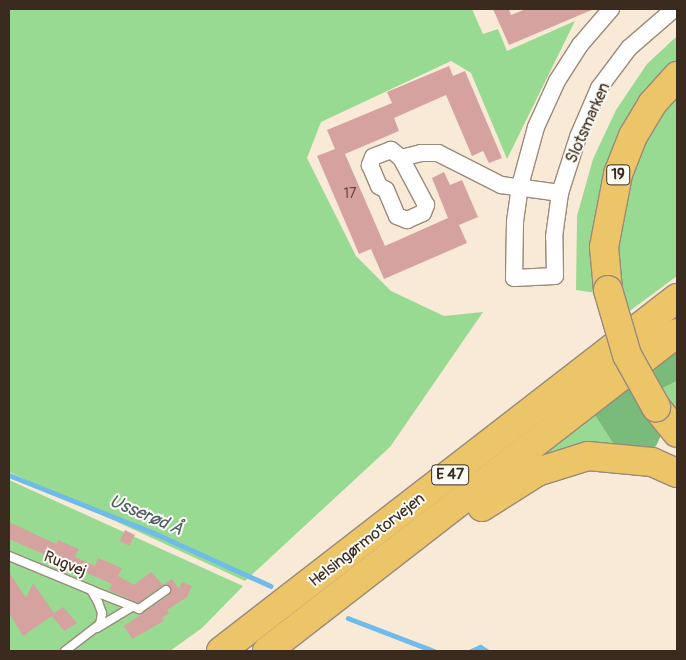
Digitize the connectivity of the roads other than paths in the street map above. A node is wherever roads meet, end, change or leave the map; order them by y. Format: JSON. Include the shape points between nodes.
{"nodes":[{"id":1,"x":611,"y":9,"type":"edge"},
{"id":2,"x":666,"y":11,"type":"edge"},
{"id":3,"x":677,"y":76,"type":"edge"},
{"id":4,"x":401,"y":158,"type":"dead end"},
{"id":5,"x":520,"y":186,"type":"junction"},
{"id":6,"x":560,"y":193,"type":"junction"},
{"id":7,"x":677,"y":298,"type":"edge"},
{"id":8,"x":677,"y":333,"type":"edge"},
{"id":9,"x":677,"y":433,"type":"edge"},
{"id":10,"x":677,"y":473,"type":"edge"},
{"id":11,"x":9,"y":556,"type":"edge"},
{"id":12,"x":91,"y":590,"type":"junction"},
{"id":13,"x":166,"y":590,"type":"dead end"},
{"id":14,"x":130,"y":608,"type":"junction"},
{"id":15,"x":94,"y":630,"type":"junction"},
{"id":16,"x":65,"y":651,"type":"edge"},
{"id":17,"x":221,"y":651,"type":"edge"},
{"id":18,"x":267,"y":651,"type":"edge"},
{"id":19,"x":277,"y":651,"type":"edge"}],
"edges":[{"from":1,"to":5,"type":"street","name":"Slotsmarken","via":[[580,45],[557,81],[536,128]]},
{"from":2,"to":6,"type":"street","name":"Slotsmarken","via":[[629,48],[599,88],[578,137]]},
{"from":3,"to":9,"type":"highway","number":"19","bridge":true,"via":[[652,104],[633,136],[618,174],[604,247],[608,290],[627,355],[656,407]]},
{"from":4,"to":5,"type":"street","via":[[438,153],[501,185]]},
{"from":5,"to":6,"type":"street"},
{"from":5,"to":6,"type":"street","name":"Slotsmarken","via":[[514,278],[555,276],[554,237]]},
{"from":7,"to":17,"type":"highway","name":"Helsingørmotorvejen","number":"E 47"},
{"from":8,"to":18,"type":"highway","name":"Helsingørmotorvejen","number":"E 47"},
{"from":10,"to":19,"type":"highway","via":[[652,462],[594,455],[538,472],[450,528],[320,626]]},
{"from":11,"to":12,"type":"lane","name":"Rugvej"},
{"from":12,"to":14,"type":"lane"},
{"from":12,"to":15,"type":"lane","name":"Rugvej","via":[[102,613]]},
{"from":13,"to":14,"type":"lane","via":[[139,609]]},
{"from":14,"to":15,"type":"lane"},
{"from":15,"to":16,"type":"lane"}]}
